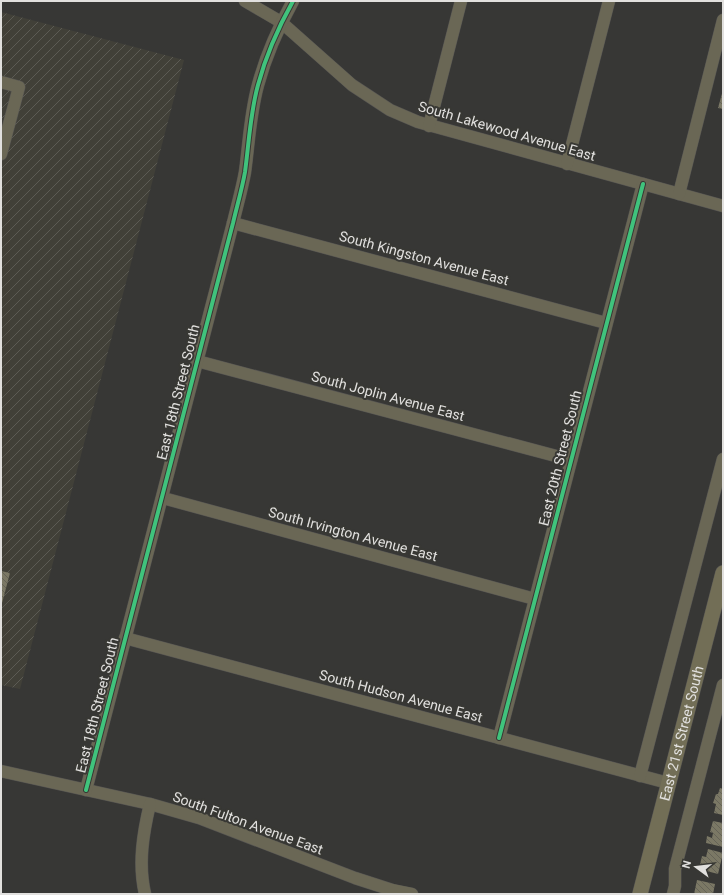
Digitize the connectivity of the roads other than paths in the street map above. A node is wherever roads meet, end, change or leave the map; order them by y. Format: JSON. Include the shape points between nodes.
{"nodes":[{"id":1,"x":245,"y":1,"type":"edge"},
{"id":2,"x":293,"y":1,"type":"edge"},
{"id":3,"x":461,"y":1,"type":"edge"},
{"id":4,"x":609,"y":1,"type":"edge"},
{"id":5,"x":723,"y":20,"type":"edge"},
{"id":6,"x":281,"y":22,"type":"junction"},
{"id":7,"x":717,"y":63,"type":"edge"},
{"id":8,"x":1,"y":82,"type":"edge"},
{"id":9,"x":429,"y":126,"type":"junction"},
{"id":10,"x":1,"y":154,"type":"edge"},
{"id":11,"x":567,"y":164,"type":"junction"},
{"id":12,"x":643,"y":184,"type":"junction"},
{"id":13,"x":679,"y":194,"type":"junction"},
{"id":14,"x":723,"y":206,"type":"edge"},
{"id":15,"x":233,"y":223,"type":"junction"},
{"id":16,"x":606,"y":323,"type":"junction"},
{"id":17,"x":197,"y":361,"type":"junction"},
{"id":18,"x":723,"y":459,"type":"edge"},
{"id":19,"x":571,"y":460,"type":"junction"},
{"id":20,"x":163,"y":498,"type":"junction"},
{"id":21,"x":723,"y":573,"type":"edge"},
{"id":22,"x":535,"y":599,"type":"junction"},
{"id":23,"x":125,"y":638,"type":"junction"},
{"id":24,"x":723,"y":685,"type":"edge"},
{"id":25,"x":499,"y":738,"type":"junction"},
{"id":26,"x":1,"y":771,"type":"edge"},
{"id":27,"x":640,"y":776,"type":"junction"},
{"id":28,"x":668,"y":783,"type":"junction"},
{"id":29,"x":86,"y":790,"type":"junction"},
{"id":30,"x":150,"y":804,"type":"junction"},
{"id":31,"x":145,"y":894,"type":"edge"},
{"id":32,"x":412,"y":894,"type":"edge"},
{"id":33,"x":640,"y":894,"type":"edge"},
{"id":34,"x":673,"y":894,"type":"edge"}],
"edges":[{"from":1,"to":6,"type":"street","name":"South Lakewood Avenue East"},
{"from":2,"to":6,"type":"street","name":"East 18th Street South"},
{"from":3,"to":9,"type":"street"},
{"from":4,"to":11,"type":"street"},
{"from":5,"to":7,"type":"street"},
{"from":6,"to":9,"type":"street","name":"South Lakewood Avenue East","via":[[352,85],[390,110]]},
{"from":6,"to":15,"type":"street","name":"East 18th Street South","via":[[258,86],[245,173]]},
{"from":7,"to":13,"type":"street"},
{"from":8,"to":10,"type":"street","via":[[19,87]]},
{"from":9,"to":11,"type":"street","name":"South Lakewood Avenue East"},
{"from":11,"to":12,"type":"street","name":"South Lakewood Avenue East"},
{"from":12,"to":13,"type":"street","name":"South Lakewood Avenue East"},
{"from":12,"to":16,"type":"street","name":"East 20th Street South"},
{"from":13,"to":14,"type":"street","name":"South Lakewood Avenue East"},
{"from":15,"to":16,"type":"street","name":"South Kingston Avenue East"},
{"from":15,"to":17,"type":"street","name":"East 18th Street South"},
{"from":16,"to":19,"type":"street","name":"East 20th Street South"},
{"from":17,"to":19,"type":"street","name":"South Joplin Avenue East"},
{"from":17,"to":20,"type":"street","name":"East 18th Street South"},
{"from":18,"to":27,"type":"street","name":"East 21st Street South"},
{"from":19,"to":22,"type":"street","name":"East 20th Street South"},
{"from":20,"to":22,"type":"street","name":"South Irvington Avenue East"},
{"from":20,"to":23,"type":"street","name":"East 18th Street South"},
{"from":21,"to":28,"type":"main road","name":"East 21st Street South"},
{"from":22,"to":25,"type":"street","name":"East 20th Street South"},
{"from":23,"to":25,"type":"street","name":"South Hudson Avenue East"},
{"from":23,"to":29,"type":"street","name":"East 18th Street South"},
{"from":24,"to":34,"type":"street","name":"East 21st Street South","via":[[675,869]]},
{"from":25,"to":27,"type":"street","name":"South Hudson Avenue East"},
{"from":26,"to":29,"type":"street","name":"South Fulton Avenue East"},
{"from":27,"to":28,"type":"street","name":"South Hudson Avenue East"},
{"from":28,"to":33,"type":"main road","name":"East 21st Street South"},
{"from":29,"to":30,"type":"street","name":"South Fulton Avenue East"},
{"from":30,"to":31,"type":"street","via":[[141,862]]},
{"from":30,"to":32,"type":"street","name":"South Fulton Avenue East","via":[[199,818],[355,878]]}]}
